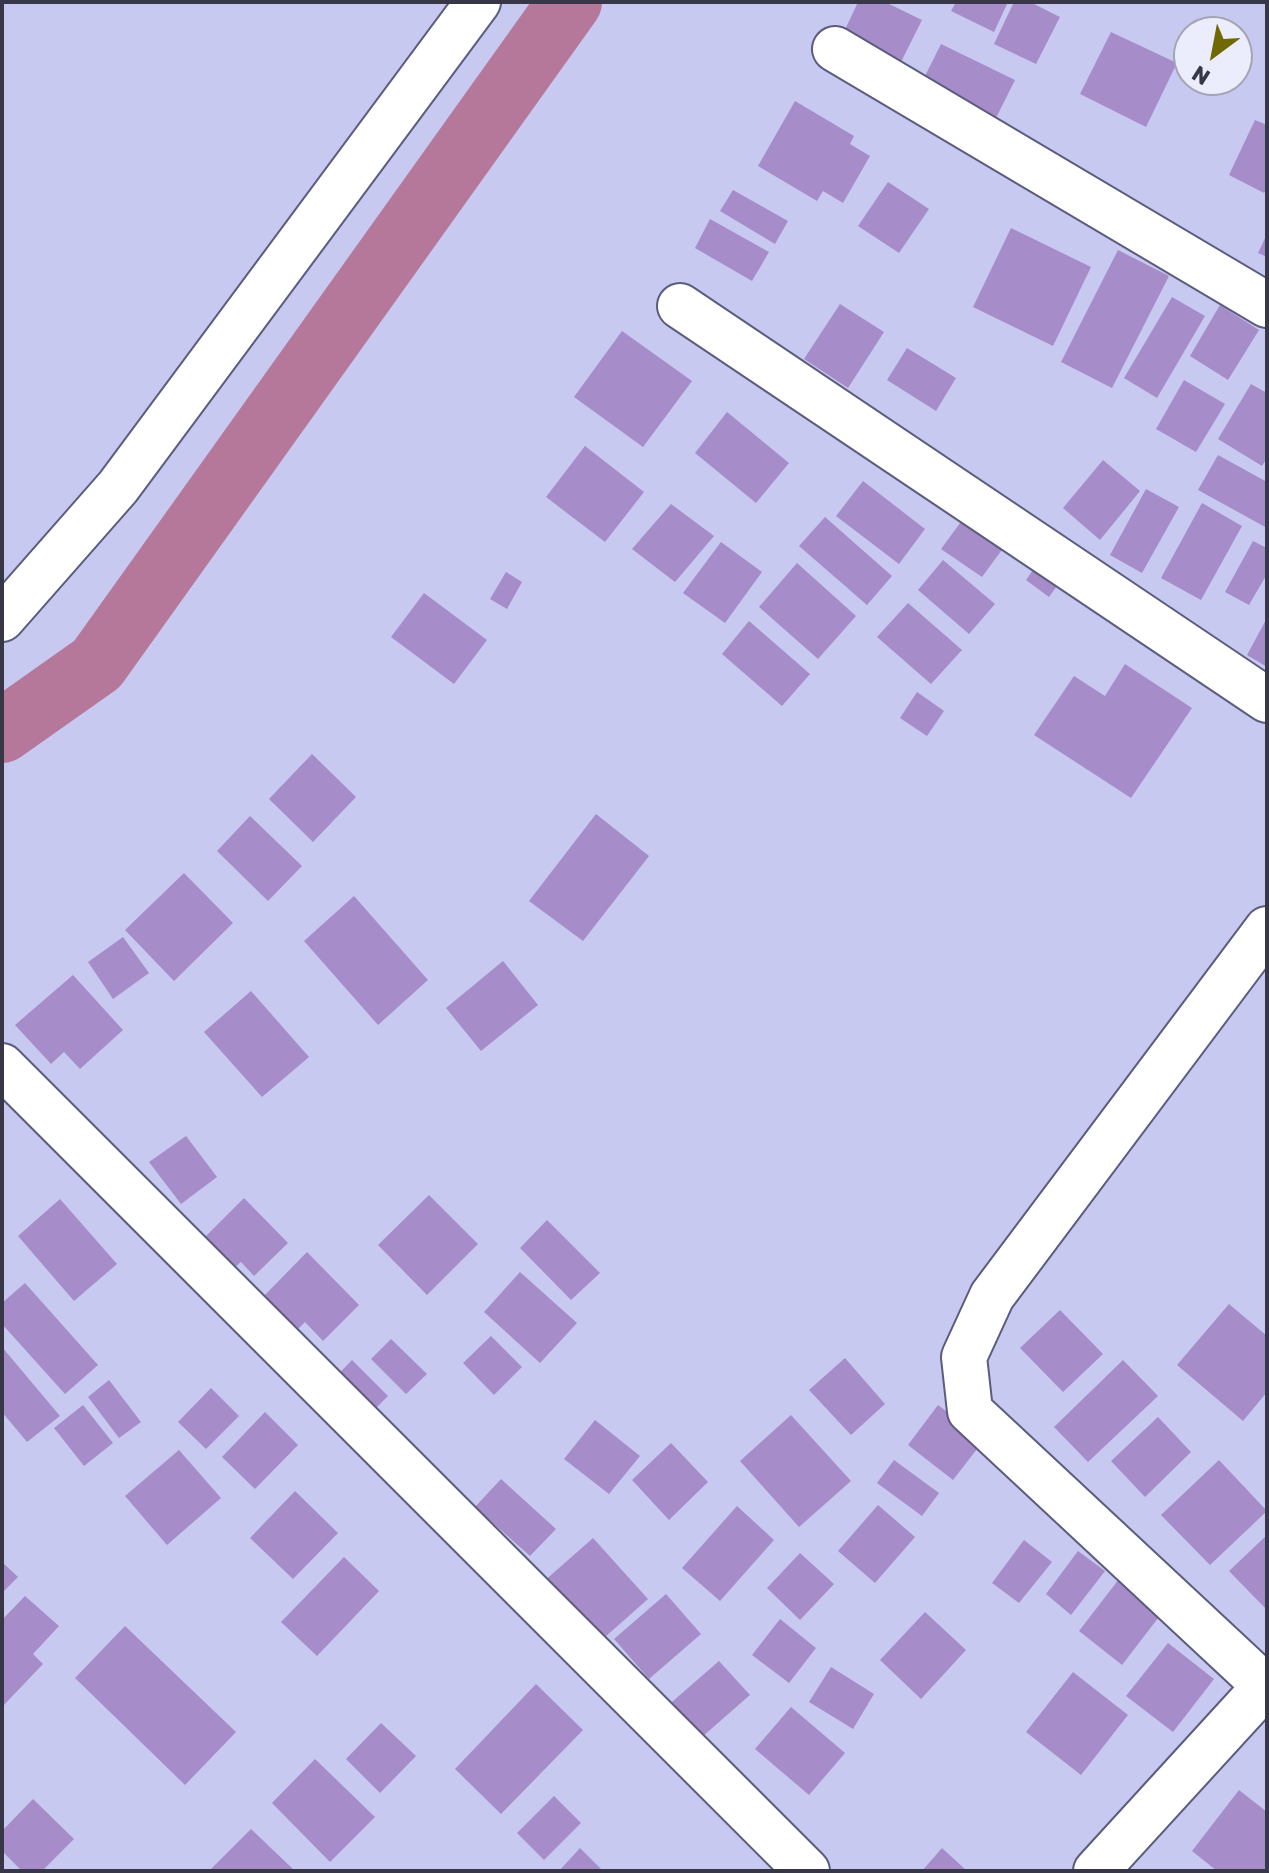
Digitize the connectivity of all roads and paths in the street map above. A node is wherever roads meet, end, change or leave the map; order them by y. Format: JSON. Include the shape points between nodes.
{"nodes":[{"id":1,"x":478,"y":2,"type":"edge"},
{"id":2,"x":835,"y":49,"type":"dead end"},
{"id":3,"x":1267,"y":305,"type":"edge"},
{"id":4,"x":680,"y":306,"type":"dead end"},
{"id":5,"x":2,"y":619,"type":"edge"},
{"id":6,"x":1267,"y":700,"type":"edge"},
{"id":7,"x":1267,"y":929,"type":"edge"},
{"id":8,"x":2,"y":1066,"type":"edge"},
{"id":9,"x":1266,"y":1685,"type":"edge"},
{"id":10,"x":807,"y":1871,"type":"edge"},
{"id":11,"x":1096,"y":1871,"type":"edge"}],
"edges":[{"from":1,"to":5,"type":"street","via":[[118,487]]},
{"from":2,"to":3,"type":"street"},
{"from":4,"to":6,"type":"street"},
{"from":7,"to":9,"type":"street","via":[[992,1296],[964,1357],[970,1411]]},
{"from":8,"to":10,"type":"street"},
{"from":9,"to":11,"type":"street"}]}
